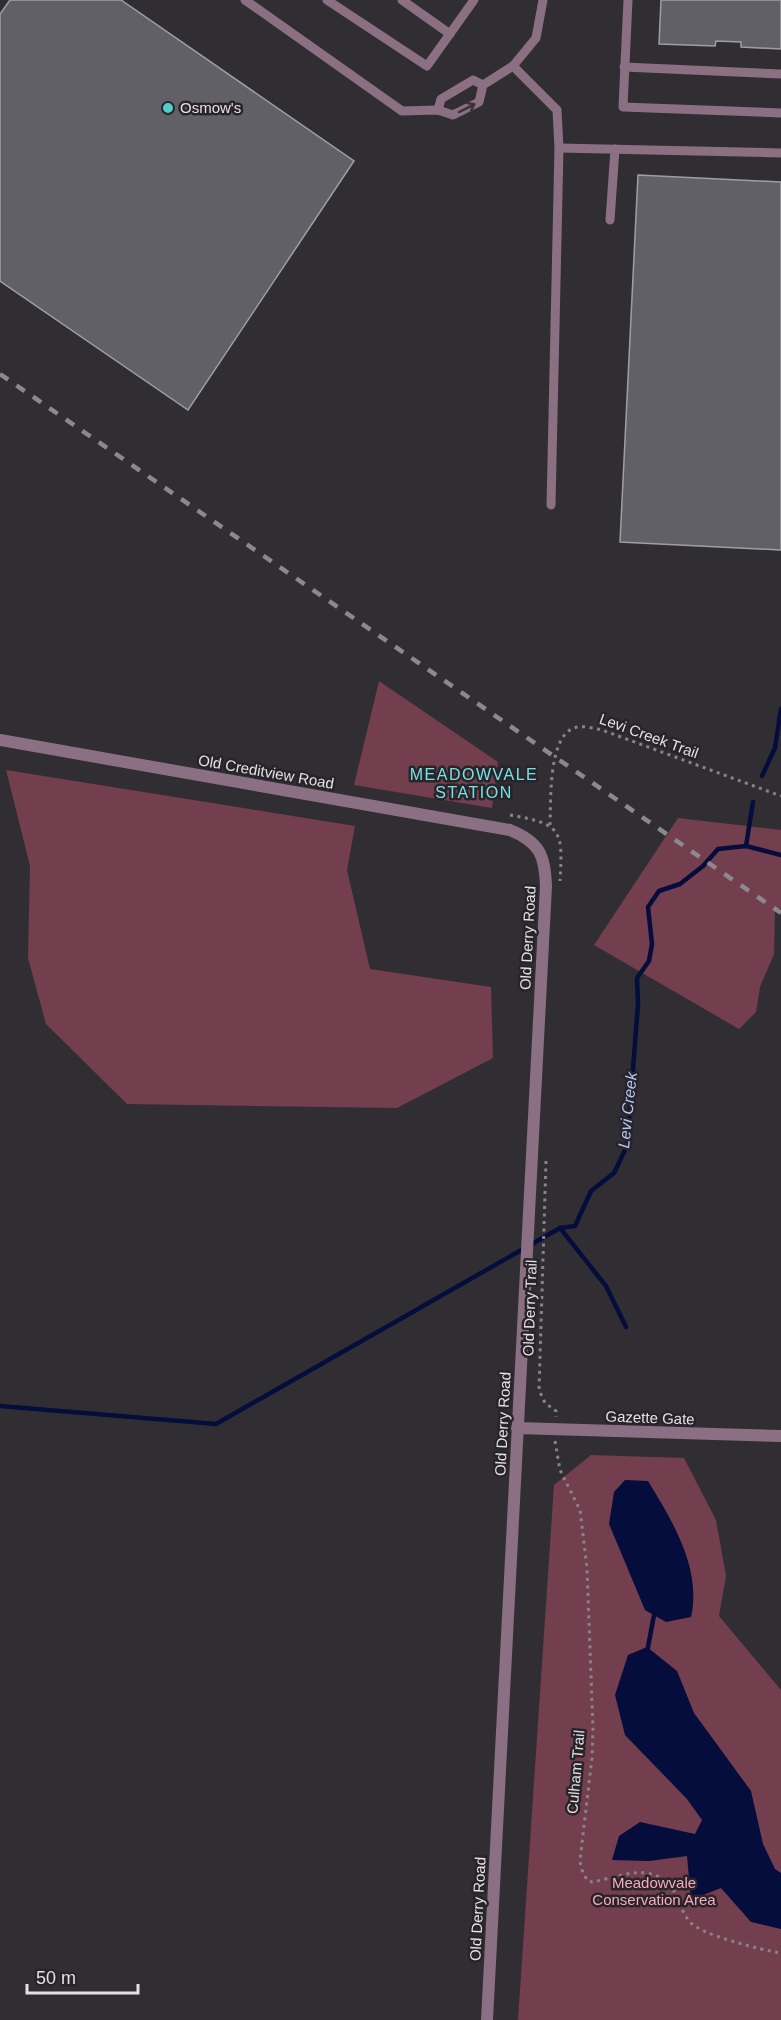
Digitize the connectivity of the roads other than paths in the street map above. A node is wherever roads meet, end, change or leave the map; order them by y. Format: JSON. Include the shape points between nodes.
{"nodes":[{"id":1,"x":245,"y":0,"type":"edge"},
{"id":2,"x":327,"y":0,"type":"edge"},
{"id":3,"x":402,"y":0,"type":"edge"},
{"id":4,"x":543,"y":0,"type":"edge"},
{"id":5,"x":628,"y":0,"type":"edge"},
{"id":6,"x":472,"y":1,"type":"edge"},
{"id":7,"x":450,"y":33,"type":"junction"},
{"id":8,"x":513,"y":66,"type":"junction"},
{"id":9,"x":624,"y":67,"type":"junction"},
{"id":10,"x":781,"y":74,"type":"edge"},
{"id":11,"x":483,"y":85,"type":"junction"},
{"id":12,"x":438,"y":110,"type":"junction"},
{"id":13,"x":781,"y":113,"type":"edge"},
{"id":14,"x":558,"y":148,"type":"junction"},
{"id":15,"x":615,"y":149,"type":"junction"},
{"id":16,"x":781,"y":153,"type":"edge"},
{"id":17,"x":610,"y":220,"type":"dead end"},
{"id":18,"x":551,"y":505,"type":"dead end"},
{"id":19,"x":0,"y":740,"type":"edge"},
{"id":20,"x":525,"y":836,"type":"joint"},
{"id":21,"x":517,"y":1428,"type":"junction"},
{"id":22,"x":781,"y":1436,"type":"edge"},
{"id":23,"x":487,"y":2020,"type":"edge"}],
"edges":[{"from":1,"to":12,"type":"lane","via":[[402,111]]},
{"from":2,"to":7,"type":"lane","via":[[428,66]]},
{"from":3,"to":7,"type":"lane"},
{"from":4,"to":8,"type":"lane","via":[[536,38]]},
{"from":5,"to":9,"type":"lane"},
{"from":6,"to":7,"type":"lane"},
{"from":8,"to":11,"type":"lane"},
{"from":8,"to":14,"type":"lane","via":[[557,110]]},
{"from":9,"to":10,"type":"lane"},
{"from":9,"to":13,"type":"lane","via":[[623,107]]},
{"from":11,"to":12,"type":"lane","via":[[472,80],[441,99]]},
{"from":12,"to":11,"type":"lane","one_way":true,"via":[[453,115],[479,102]]},
{"from":14,"to":15,"type":"lane"},
{"from":14,"to":18,"type":"lane"},
{"from":15,"to":16,"type":"lane"},
{"from":15,"to":17,"type":"lane"},
{"from":19,"to":20,"type":"street","name":"Old Creditview Road","via":[[494,827]]},
{"from":20,"to":21,"type":"street","name":"Old Derry Road","via":[[542,854],[546,869]]},
{"from":21,"to":22,"type":"street","name":"Gazette Gate"},
{"from":21,"to":23,"type":"street","name":"Old Derry Road"}]}
